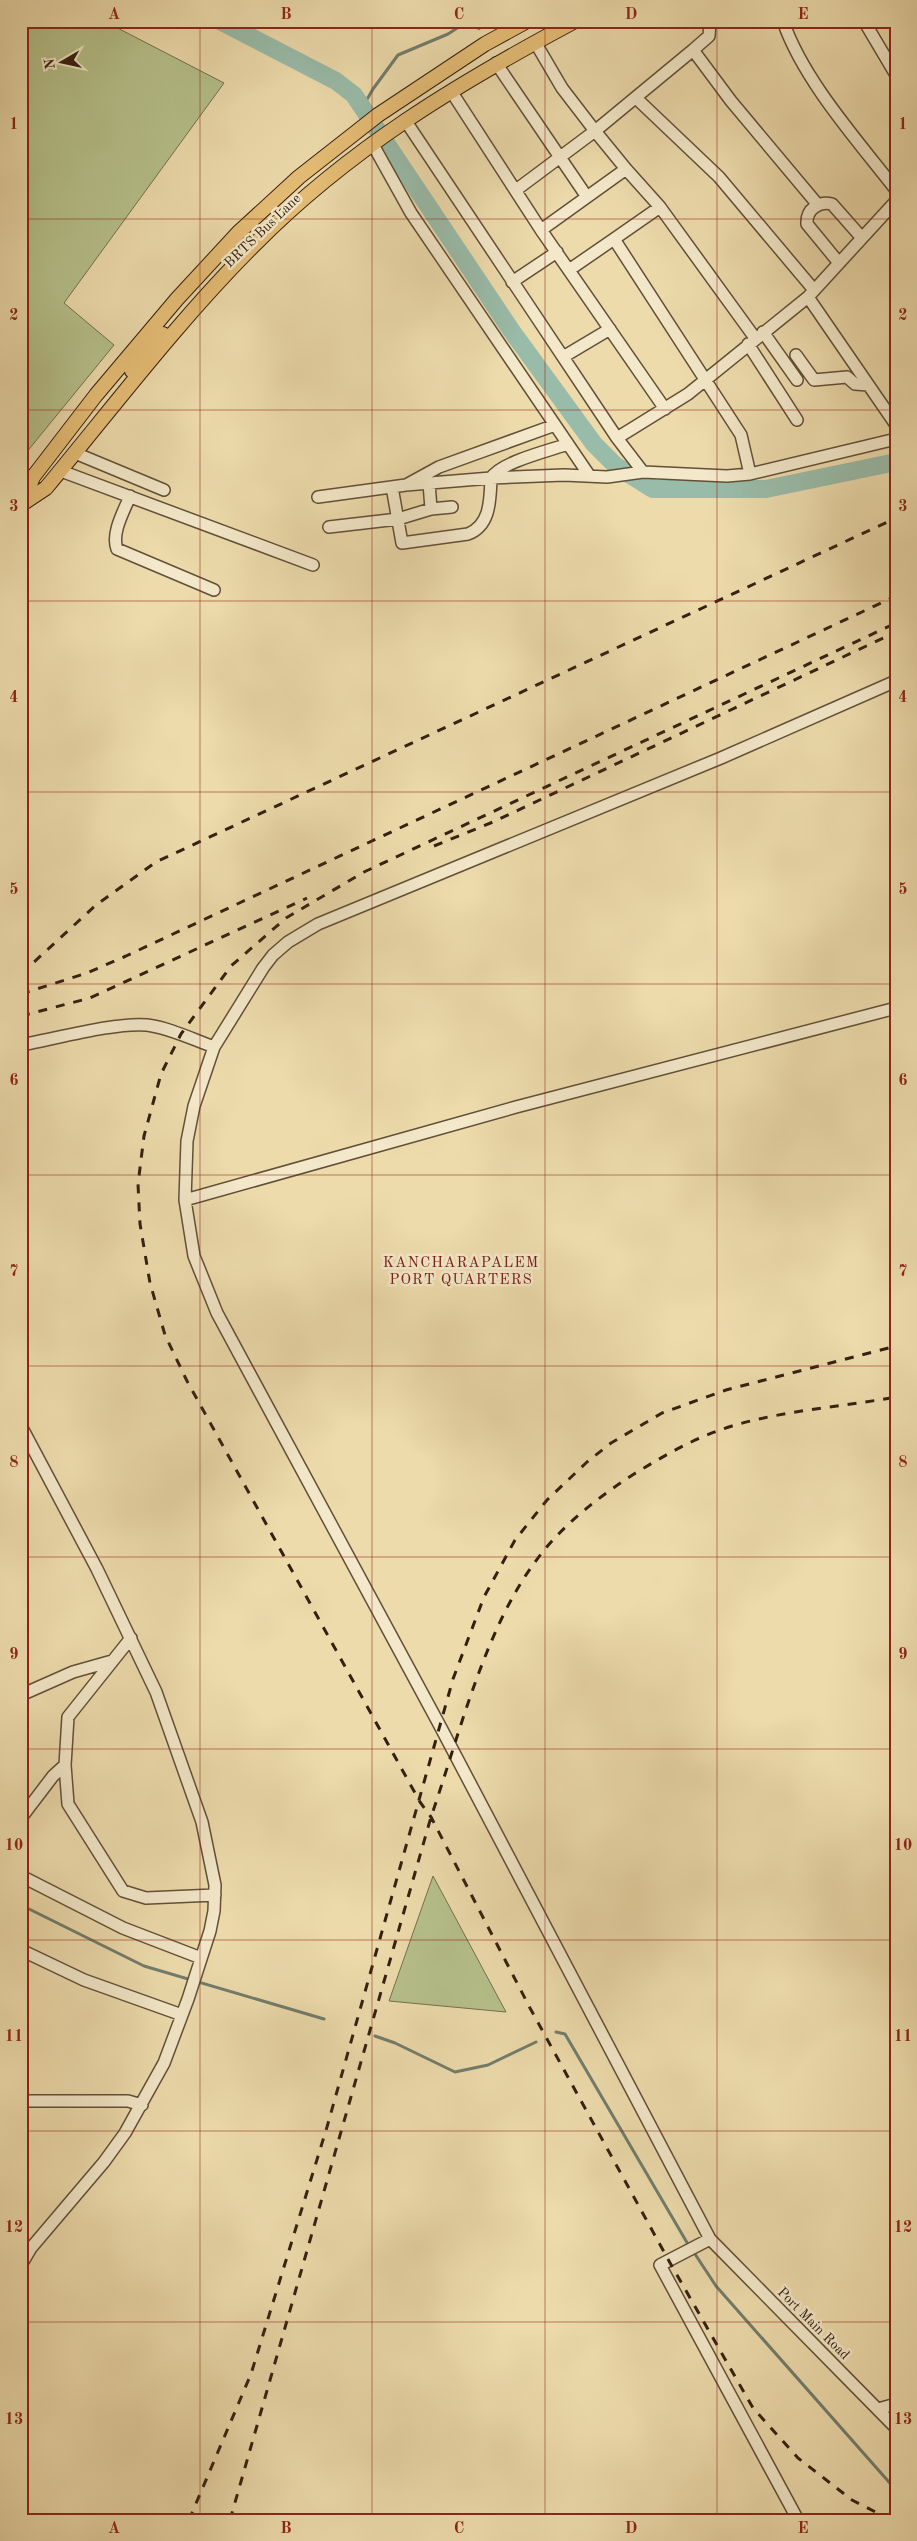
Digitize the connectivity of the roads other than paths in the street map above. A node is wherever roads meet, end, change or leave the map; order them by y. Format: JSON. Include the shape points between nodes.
{"nodes":[{"id":1,"x":527,"y":21,"type":"edge"},
{"id":2,"x":562,"y":21,"type":"edge"},
{"id":3,"x":574,"y":21,"type":"edge"},
{"id":4,"x":710,"y":21,"type":"edge"},
{"id":5,"x":783,"y":21,"type":"edge"},
{"id":6,"x":864,"y":21,"type":"edge"},
{"id":7,"x":535,"y":42,"type":"junction"},
{"id":8,"x":693,"y":50,"type":"junction"},
{"id":9,"x":496,"y":64,"type":"junction"},
{"id":10,"x":896,"y":75,"type":"edge"},
{"id":11,"x":451,"y":91,"type":"junction"},
{"id":12,"x":636,"y":98,"type":"junction"},
{"id":13,"x":405,"y":120,"type":"junction"},
{"id":14,"x":383,"y":124,"type":"junction"},
{"id":15,"x":595,"y":131,"type":"junction"},
{"id":16,"x":368,"y":135,"type":"junction"},
{"id":17,"x":558,"y":156,"type":"junction"},
{"id":18,"x":626,"y":169,"type":"junction"},
{"id":19,"x":516,"y":190,"type":"junction"},
{"id":20,"x":896,"y":190,"type":"edge"},
{"id":21,"x":587,"y":197,"type":"junction"},
{"id":22,"x":896,"y":200,"type":"edge"},
{"id":23,"x":818,"y":205,"type":"junction"},
{"id":24,"x":660,"y":207,"type":"junction"},
{"id":25,"x":541,"y":230,"type":"junction"},
{"id":26,"x":862,"y":238,"type":"junction"},
{"id":27,"x":614,"y":239,"type":"junction"},
{"id":28,"x":556,"y":252,"type":"junction"},
{"id":29,"x":839,"y":263,"type":"junction"},
{"id":30,"x":569,"y":270,"type":"junction"},
{"id":31,"x":512,"y":282,"type":"junction"},
{"id":32,"x":811,"y":294,"type":"junction"},
{"id":33,"x":610,"y":329,"type":"junction"},
{"id":34,"x":755,"y":338,"type":"junction"},
{"id":35,"x":796,"y":356,"type":"dead end"},
{"id":36,"x":563,"y":358,"type":"junction"},
{"id":37,"x":707,"y":380,"type":"junction"},
{"id":38,"x":797,"y":380,"type":"dead end"},
{"id":39,"x":868,"y":385,"type":"junction"},
{"id":40,"x":665,"y":410,"type":"junction"},
{"id":41,"x":797,"y":420,"type":"dead end"},
{"id":42,"x":555,"y":425,"type":"junction"},
{"id":43,"x":896,"y":425,"type":"edge"},
{"id":44,"x":618,"y":438,"type":"junction"},
{"id":45,"x":896,"y":439,"type":"edge"},
{"id":46,"x":568,"y":444,"type":"junction"},
{"id":47,"x":75,"y":453,"type":"junction"},
{"id":48,"x":61,"y":471,"type":"junction"},
{"id":49,"x":639,"y":473,"type":"junction"},
{"id":50,"x":750,"y":474,"type":"junction"},
{"id":51,"x":126,"y":475,"type":"junction"},
{"id":52,"x":589,"y":476,"type":"junction"},
{"id":53,"x":491,"y":478,"type":"junction"},
{"id":54,"x":428,"y":484,"type":"junction"},
{"id":55,"x":406,"y":485,"type":"junction"},
{"id":56,"x":392,"y":487,"type":"junction"},
{"id":57,"x":164,"y":490,"type":"dead end"},
{"id":58,"x":118,"y":492,"type":"junction"},
{"id":59,"x":130,"y":496,"type":"junction"},
{"id":60,"x":318,"y":497,"type":"dead end"},
{"id":61,"x":22,"y":505,"type":"edge"},
{"id":62,"x":452,"y":507,"type":"dead end"},
{"id":63,"x":431,"y":510,"type":"junction"},
{"id":64,"x":398,"y":518,"type":"junction"},
{"id":65,"x":329,"y":527,"type":"dead end"},
{"id":66,"x":313,"y":564,"type":"dead end"},
{"id":67,"x":214,"y":590,"type":"dead end"},
{"id":68,"x":896,"y":680,"type":"edge"},
{"id":69,"x":896,"y":1008,"type":"edge"},
{"id":70,"x":21,"y":1046,"type":"edge"},
{"id":71,"x":214,"y":1047,"type":"junction"},
{"id":72,"x":185,"y":1200,"type":"junction"},
{"id":73,"x":22,"y":1428,"type":"edge"},
{"id":74,"x":131,"y":1638,"type":"junction"},
{"id":75,"x":112,"y":1661,"type":"junction"},
{"id":76,"x":21,"y":1696,"type":"edge"},
{"id":77,"x":65,"y":1765,"type":"junction"},
{"id":78,"x":21,"y":1818,"type":"edge"},
{"id":79,"x":21,"y":1876,"type":"edge"},
{"id":80,"x":215,"y":1895,"type":"junction"},
{"id":81,"x":21,"y":1950,"type":"edge"},
{"id":82,"x":200,"y":1962,"type":"junction"},
{"id":83,"x":182,"y":2015,"type":"junction"},
{"id":84,"x":21,"y":2101,"type":"edge"},
{"id":85,"x":142,"y":2105,"type":"junction"},
{"id":86,"x":710,"y":2239,"type":"junction"},
{"id":87,"x":26,"y":2248,"type":"edge"},
{"id":88,"x":21,"y":2265,"type":"edge"},
{"id":89,"x":896,"y":2404,"type":"edge"},
{"id":90,"x":878,"y":2409,"type":"junction"},
{"id":91,"x":895,"y":2426,"type":"edge"},
{"id":92,"x":798,"y":2520,"type":"edge"}],
"edges":[{"from":1,"to":14,"type":"main road","via":[[485,44]]},
{"from":2,"to":14,"type":"main road","via":[[446,84]]},
{"from":3,"to":7,"type":"main road"},
{"from":4,"to":8,"type":"street","via":[[709,36]]},
{"from":5,"to":20,"type":"street","via":[[809,72]]},
{"from":6,"to":10,"type":"street"},
{"from":7,"to":9,"type":"main road"},
{"from":7,"to":15,"type":"street","via":[[562,88]]},
{"from":8,"to":12,"type":"street"},
{"from":8,"to":23,"type":"street"},
{"from":9,"to":11,"type":"main road"},
{"from":9,"to":17,"type":"street"},
{"from":11,"to":13,"type":"main road"},
{"from":11,"to":19,"type":"street"},
{"from":12,"to":15,"type":"street"},
{"from":12,"to":32,"type":"street","via":[[718,177]]},
{"from":13,"to":14,"type":"main road"},
{"from":13,"to":31,"type":"street"},
{"from":14,"to":16,"type":"main road"},
{"from":14,"to":16,"type":"main road"},
{"from":15,"to":17,"type":"street"},
{"from":15,"to":18,"type":"street"},
{"from":16,"to":42,"type":"street","via":[[411,214]]},
{"from":16,"to":47,"type":"main road","via":[[214,287]]},
{"from":16,"to":61,"type":"main road","name":"BRTS Bus Lane","via":[[283,206],[198,293]]},
{"from":17,"to":19,"type":"street"},
{"from":17,"to":21,"type":"street"},
{"from":18,"to":21,"type":"street"},
{"from":18,"to":24,"type":"street"},
{"from":19,"to":25,"type":"street"},
{"from":21,"to":25,"type":"street"},
{"from":22,"to":26,"type":"street"},
{"from":23,"to":26,"type":"street","via":[[832,204]]},
{"from":23,"to":29,"type":"street","via":[[810,212],[807,224]]},
{"from":24,"to":27,"type":"street"},
{"from":24,"to":34,"type":"street"},
{"from":25,"to":28,"type":"street"},
{"from":26,"to":29,"type":"street"},
{"from":27,"to":30,"type":"street"},
{"from":27,"to":37,"type":"street"},
{"from":28,"to":30,"type":"street"},
{"from":28,"to":31,"type":"street"},
{"from":29,"to":32,"type":"street"},
{"from":30,"to":33,"type":"street"},
{"from":31,"to":36,"type":"street"},
{"from":32,"to":34,"type":"street"},
{"from":32,"to":39,"type":"street"},
{"from":33,"to":36,"type":"street"},
{"from":33,"to":40,"type":"street"},
{"from":34,"to":37,"type":"street"},
{"from":34,"to":38,"type":"street"},
{"from":34,"to":41,"type":"street"},
{"from":35,"to":39,"type":"street","via":[[814,380],[847,377],[855,384]]},
{"from":36,"to":44,"type":"street"},
{"from":37,"to":40,"type":"street"},
{"from":37,"to":50,"type":"street","via":[[741,435]]},
{"from":39,"to":43,"type":"street"},
{"from":40,"to":44,"type":"street"},
{"from":42,"to":46,"type":"street"},
{"from":42,"to":55,"type":"street","via":[[439,467]]},
{"from":44,"to":49,"type":"street"},
{"from":45,"to":50,"type":"street"},
{"from":46,"to":52,"type":"street"},
{"from":46,"to":53,"type":"street","via":[[509,465]]},
{"from":47,"to":48,"type":"main road"},
{"from":47,"to":51,"type":"street"},
{"from":48,"to":58,"type":"street"},
{"from":48,"to":61,"type":"main road","via":[[46,488]]},
{"from":49,"to":50,"type":"street"},
{"from":49,"to":52,"type":"street","via":[[606,478]]},
{"from":51,"to":57,"type":"street"},
{"from":51,"to":58,"type":"street"},
{"from":52,"to":53,"type":"street"},
{"from":53,"to":54,"type":"street"},
{"from":53,"to":64,"type":"street","via":[[488,513],[475,531],[402,543]]},
{"from":54,"to":55,"type":"street"},
{"from":54,"to":63,"type":"street"},
{"from":55,"to":56,"type":"street"},
{"from":56,"to":60,"type":"street"},
{"from":56,"to":64,"type":"street"},
{"from":58,"to":59,"type":"street"},
{"from":59,"to":66,"type":"street"},
{"from":59,"to":67,"type":"street","via":[[116,532],[117,549]]},
{"from":62,"to":63,"type":"street"},
{"from":63,"to":64,"type":"street"},
{"from":64,"to":65,"type":"street"},
{"from":68,"to":71,"type":"street","name":"Port Main Road","via":[[721,758],[318,924],[273,954]]},
{"from":69,"to":72,"type":"street","via":[[516,1108]]},
{"from":70,"to":71,"type":"street","via":[[147,1025]]},
{"from":71,"to":72,"type":"street","name":"Port Main Road","via":[[194,1106],[188,1141]]},
{"from":72,"to":86,"type":"street","name":"Port Main Road","via":[[194,1256],[228,1336],[440,1726]]},
{"from":73,"to":74,"type":"street"},
{"from":74,"to":75,"type":"street"},
{"from":74,"to":80,"type":"street","via":[[156,1692],[191,1788],[210,1854]]},
{"from":75,"to":76,"type":"street","via":[[73,1672]]},
{"from":75,"to":77,"type":"street","via":[[68,1717]]},
{"from":77,"to":78,"type":"street"},
{"from":77,"to":80,"type":"street","via":[[68,1804],[123,1891],[146,1898]]},
{"from":79,"to":82,"type":"street","via":[[123,1928]]},
{"from":80,"to":82,"type":"street","via":[[212,1924]]},
{"from":81,"to":83,"type":"street","via":[[84,1980]]},
{"from":82,"to":83,"type":"street"},
{"from":83,"to":85,"type":"street","via":[[164,2063]]},
{"from":84,"to":85,"type":"street","via":[[128,2101]]},
{"from":85,"to":87,"type":"street","via":[[104,2162]]},
{"from":86,"to":90,"type":"street","name":"Port Main Road"},
{"from":86,"to":92,"type":"street","via":[[660,2265]]},
{"from":87,"to":88,"type":"street"},
{"from":89,"to":90,"type":"street"},
{"from":90,"to":91,"type":"street","name":"Port Main Road"}]}
